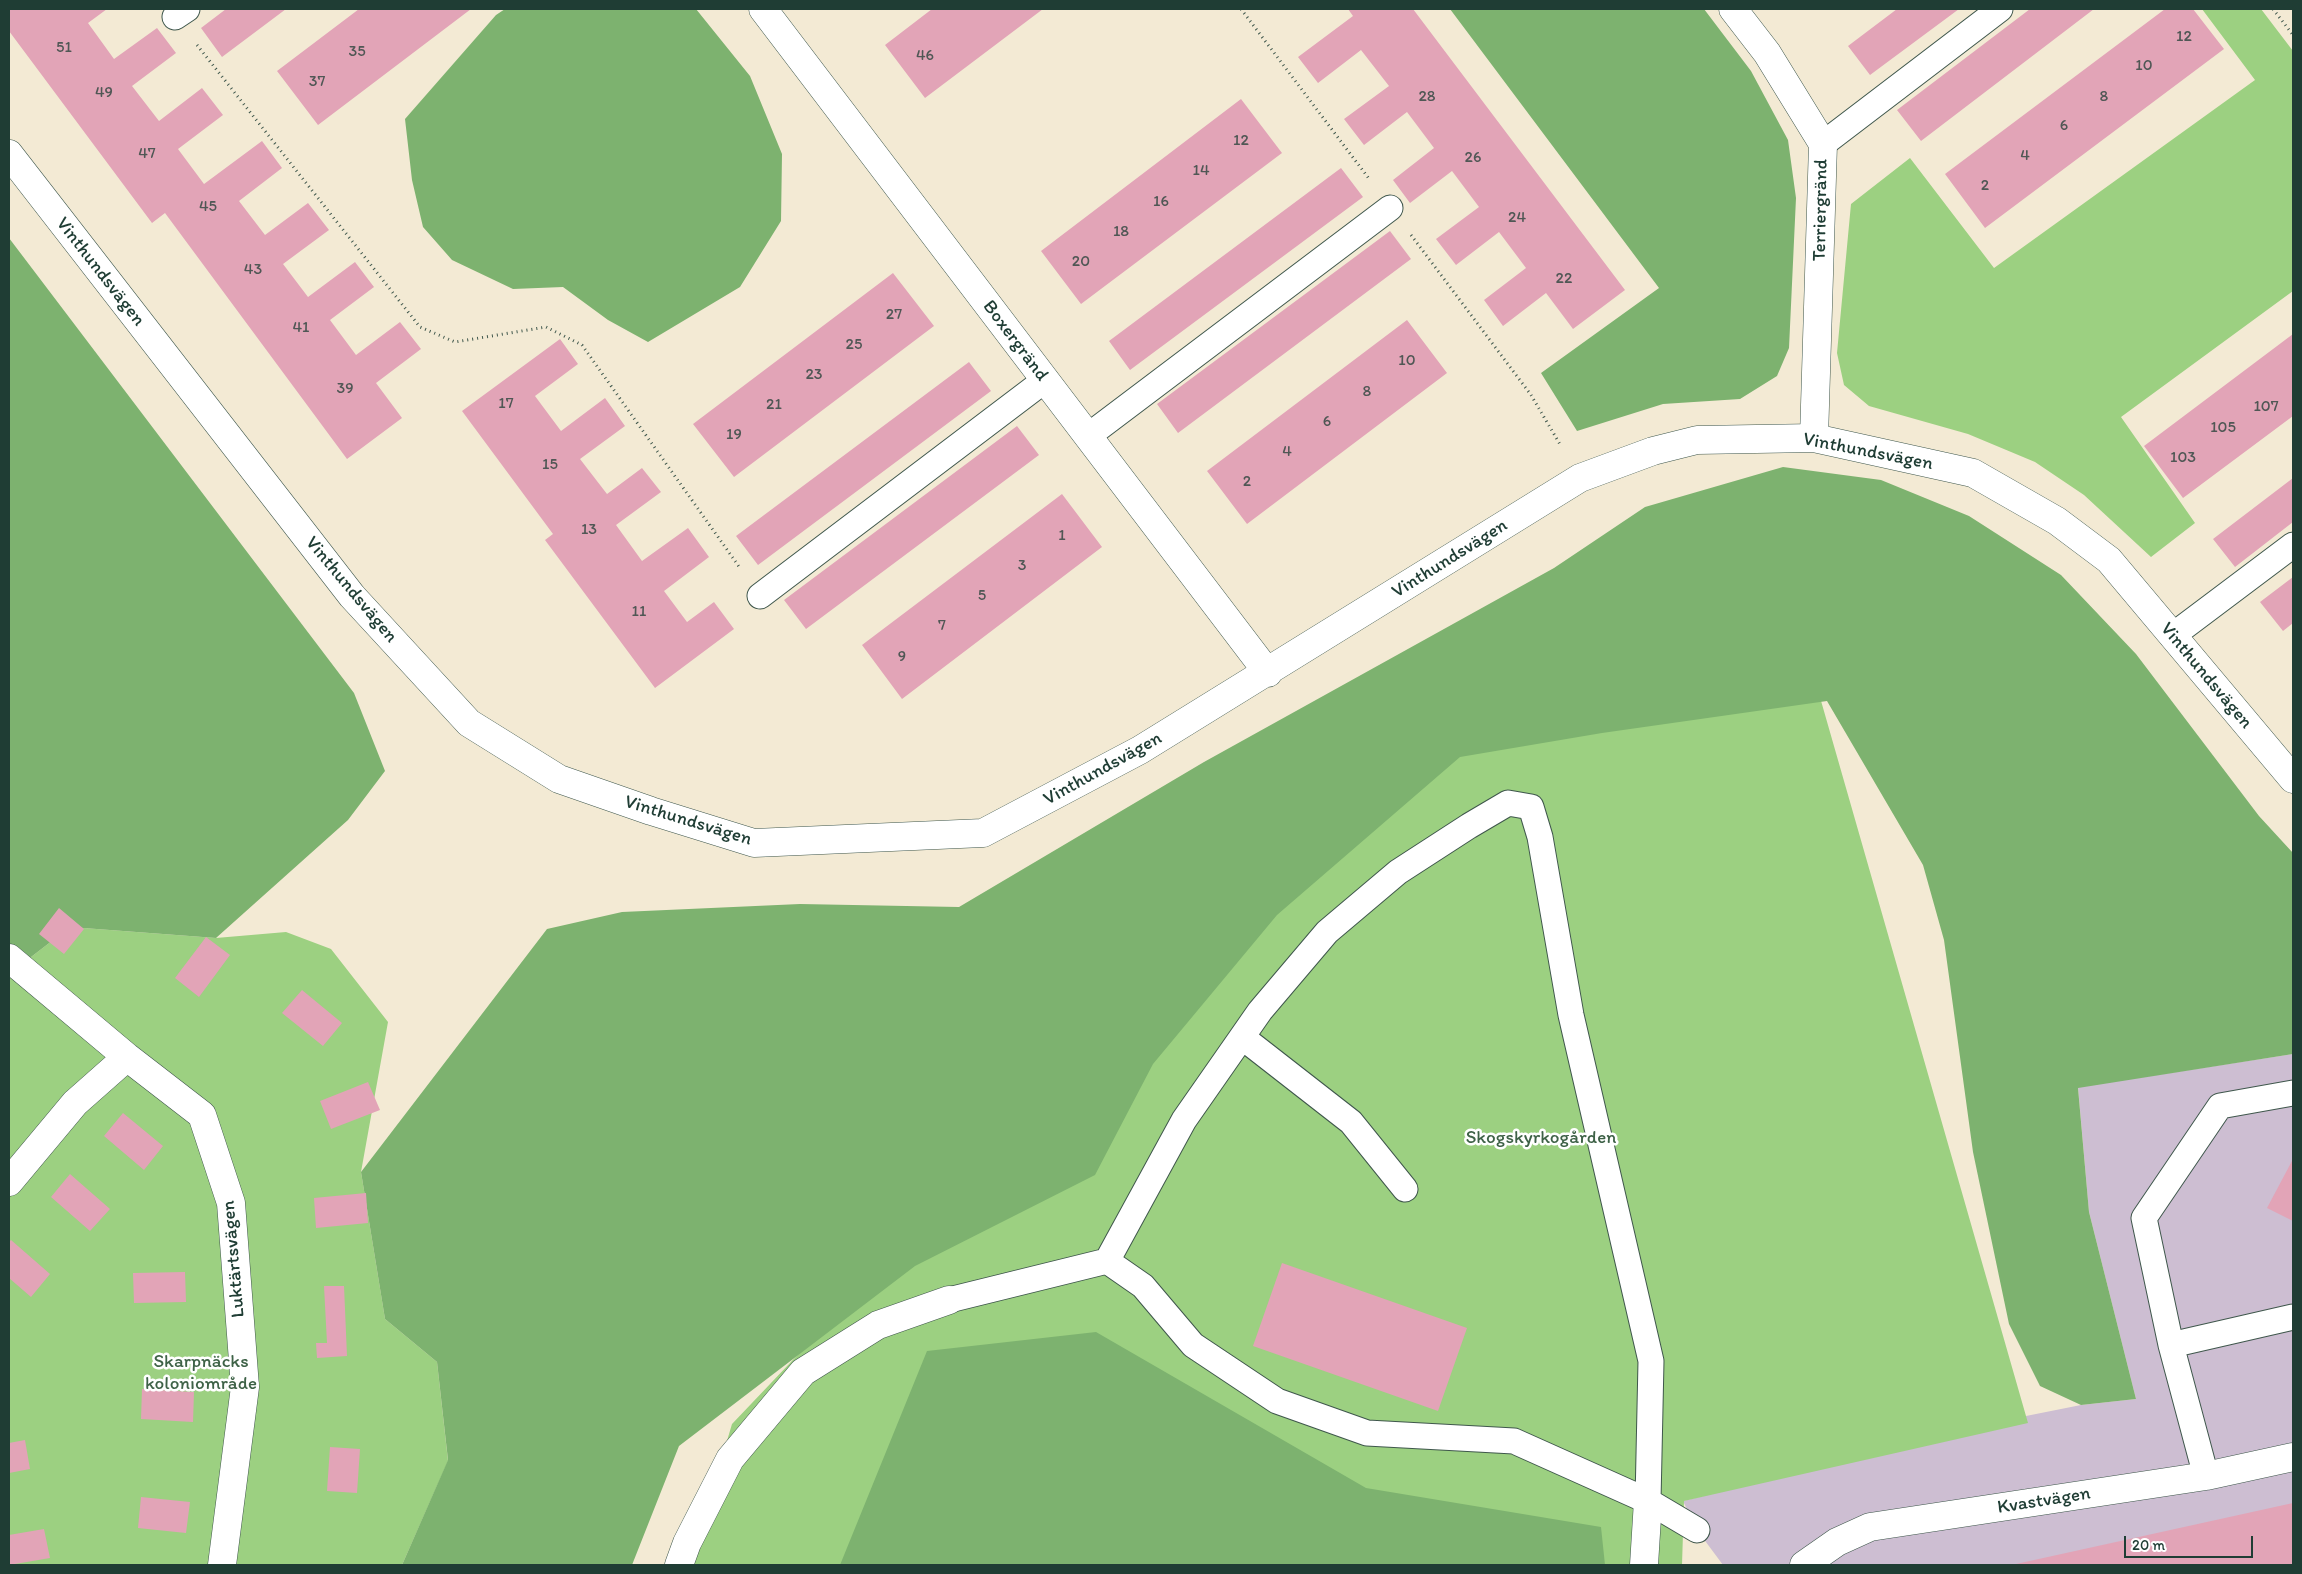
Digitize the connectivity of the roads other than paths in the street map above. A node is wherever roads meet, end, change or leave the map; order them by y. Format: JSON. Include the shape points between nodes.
{"nodes":[{"id":1,"x":763,"y":9,"type":"edge"},
{"id":2,"x":1734,"y":9,"type":"edge"},
{"id":3,"x":2000,"y":9,"type":"edge"},
{"id":4,"x":1823,"y":144,"type":"junction"},
{"id":5,"x":9,"y":154,"type":"edge"},
{"id":6,"x":1390,"y":208,"type":"road end"},
{"id":7,"x":1045,"y":380,"type":"junction"},
{"id":8,"x":1088,"y":436,"type":"junction"},
{"id":9,"x":1814,"y":438,"type":"junction"},
{"id":10,"x":2293,"y":545,"type":"edge"},
{"id":11,"x":760,"y":596,"type":"road end"},
{"id":12,"x":2172,"y":636,"type":"junction"},
{"id":13,"x":1268,"y":672,"type":"junction"},
{"id":14,"x":2293,"y":778,"type":"edge"},
{"id":15,"x":9,"y":958,"type":"edge"},
{"id":16,"x":1242,"y":1037,"type":"junction"},
{"id":17,"x":127,"y":1056,"type":"junction"},
{"id":18,"x":2293,"y":1093,"type":"edge"},
{"id":19,"x":9,"y":1182,"type":"edge"},
{"id":20,"x":1405,"y":1189,"type":"dead end"},
{"id":21,"x":1107,"y":1261,"type":"junction"},
{"id":22,"x":949,"y":1300,"type":"joint"},
{"id":23,"x":2293,"y":1317,"type":"edge"},
{"id":24,"x":2171,"y":1345,"type":"junction"},
{"id":25,"x":2293,"y":1457,"type":"edge"},
{"id":26,"x":2206,"y":1476,"type":"junction"},
{"id":27,"x":1648,"y":1501,"type":"junction"},
{"id":28,"x":1697,"y":1530,"type":"dead end"},
{"id":29,"x":222,"y":1565,"type":"edge"},
{"id":30,"x":679,"y":1565,"type":"edge"},
{"id":31,"x":1644,"y":1565,"type":"edge"},
{"id":32,"x":1804,"y":1565,"type":"edge"}],
"edges":[{"from":1,"to":7,"type":"street","name":"Boxergränd"},
{"from":2,"to":4,"type":"street","name":"Terriergränd","via":[[1767,53]]},
{"from":3,"to":4,"type":"lane"},
{"from":4,"to":9,"type":"street","name":"Terriergränd"},
{"from":5,"to":13,"type":"street","name":"Vinthundsvägen","via":[[352,596],[469,723],[558,779],[754,843],[984,833],[1140,750]]},
{"from":6,"to":8,"type":"lane"},
{"from":7,"to":8,"type":"street","name":"Boxergränd"},
{"from":7,"to":11,"type":"lane"},
{"from":8,"to":13,"type":"street","name":"Boxergränd"},
{"from":9,"to":12,"type":"street","name":"Vinthundsvägen","via":[[1973,473],[2057,521],[2109,560]]},
{"from":9,"to":13,"type":"street","name":"Vinthundsvägen","via":[[1697,440],[1653,451],[1580,478]]},
{"from":10,"to":12,"type":"lane"},
{"from":12,"to":14,"type":"street","name":"Vinthundsvägen"},
{"from":15,"to":17,"type":"street","name":"Luktärtsvägen"},
{"from":16,"to":20,"type":"lane","via":[[1352,1122]]},
{"from":16,"to":21,"type":"lane","via":[[1184,1120]]},
{"from":16,"to":27,"type":"lane","via":[[1327,932],[1398,872],[1508,803],[1531,807],[1540,838],[1571,1014],[1650,1361]]},
{"from":17,"to":19,"type":"street","via":[[74,1104]]},
{"from":17,"to":29,"type":"street","name":"Luktärtsvägen","via":[[202,1115],[231,1203],[245,1387]]},
{"from":18,"to":24,"type":"lane","via":[[2220,1106],[2144,1218]]},
{"from":21,"to":22,"type":"lane"},
{"from":21,"to":27,"type":"lane","via":[[1144,1286],[1193,1345],[1277,1401],[1367,1433],[1514,1441]]},
{"from":22,"to":30,"type":"street","via":[[878,1325],[804,1372],[730,1459]]},
{"from":23,"to":24,"type":"lane"},
{"from":24,"to":26,"type":"lane"},
{"from":25,"to":26,"type":"street","name":"Kvastvägen"},
{"from":26,"to":32,"type":"street","name":"Kvastvägen","via":[[1870,1527],[1837,1542]]},
{"from":27,"to":28,"type":"lane"},
{"from":27,"to":31,"type":"street"}]}
